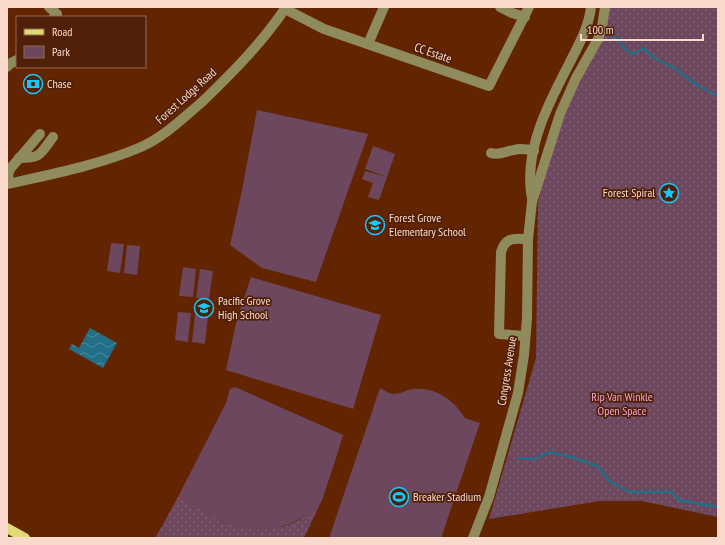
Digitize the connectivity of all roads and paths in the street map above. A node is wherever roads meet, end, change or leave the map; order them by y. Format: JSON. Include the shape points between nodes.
{"nodes":[{"id":1,"x":49,"y":7,"type":"edge"},
{"id":2,"x":384,"y":7,"type":"edge"},
{"id":3,"x":500,"y":7,"type":"edge"},
{"id":4,"x":592,"y":7,"type":"edge"},
{"id":5,"x":605,"y":7,"type":"edge"},
{"id":6,"x":286,"y":8,"type":"edge"},
{"id":7,"x":528,"y":12,"type":"edge"},
{"id":8,"x":55,"y":16,"type":"edge"},
{"id":9,"x":368,"y":44,"type":"junction"},
{"id":10,"x":16,"y":60,"type":"edge"},
{"id":11,"x":7,"y":67,"type":"edge"},
{"id":12,"x":40,"y":134,"type":"dead end"},
{"id":13,"x":53,"y":137,"type":"dead end"},
{"id":14,"x":53,"y":150,"type":"dead end"},
{"id":15,"x":42,"y":151,"type":"junction"},
{"id":16,"x":534,"y":151,"type":"junction"},
{"id":17,"x":491,"y":153,"type":"dead end"},
{"id":18,"x":19,"y":158,"type":"junction"},
{"id":19,"x":8,"y":183,"type":"edge"},
{"id":20,"x":532,"y":202,"type":"junction"},
{"id":21,"x":528,"y":239,"type":"junction"},
{"id":22,"x":525,"y":336,"type":"junction"},
{"id":23,"x":7,"y":528,"type":"edge"},
{"id":24,"x":25,"y":538,"type":"edge"},
{"id":25,"x":474,"y":538,"type":"edge"}],
"edges":[{"from":1,"to":8,"type":"street","via":[[57,14]]},
{"from":2,"to":9,"type":"street"},
{"from":3,"to":7,"type":"street","via":[[512,13]]},
{"from":4,"to":16,"type":"street","name":"Congress Avenue","via":[[582,39],[541,121]]},
{"from":5,"to":20,"type":"street","name":"Congress Avenue","via":[[598,39],[560,114]]},
{"from":6,"to":9,"type":"street","name":"CC Estate","via":[[324,29]]},
{"from":6,"to":19,"type":"street","name":"Forest Lodge Road","via":[[232,72],[179,122],[152,142],[98,163]]},
{"from":7,"to":9,"type":"street","name":"CC Estate","via":[[489,86]]},
{"from":10,"to":11,"type":"street"},
{"from":12,"to":18,"type":"street"},
{"from":13,"to":15,"type":"street"},
{"from":14,"to":15,"type":"street"},
{"from":15,"to":18,"type":"street","via":[[36,157]]},
{"from":16,"to":17,"type":"street","via":[[524,149],[500,154]]},
{"from":16,"to":20,"type":"street","name":"Congress Avenue","via":[[530,178]]},
{"from":18,"to":19,"type":"street","via":[[10,168]]},
{"from":20,"to":21,"type":"street","name":"Congress Avenue"},
{"from":21,"to":22,"type":"street","name":"Congress Avenue"},
{"from":21,"to":22,"type":"street","via":[[510,240],[501,252],[499,334]]},
{"from":22,"to":25,"type":"street","name":"Congress Avenue","via":[[514,410],[489,497]]},
{"from":23,"to":24,"type":"main road"}]}
